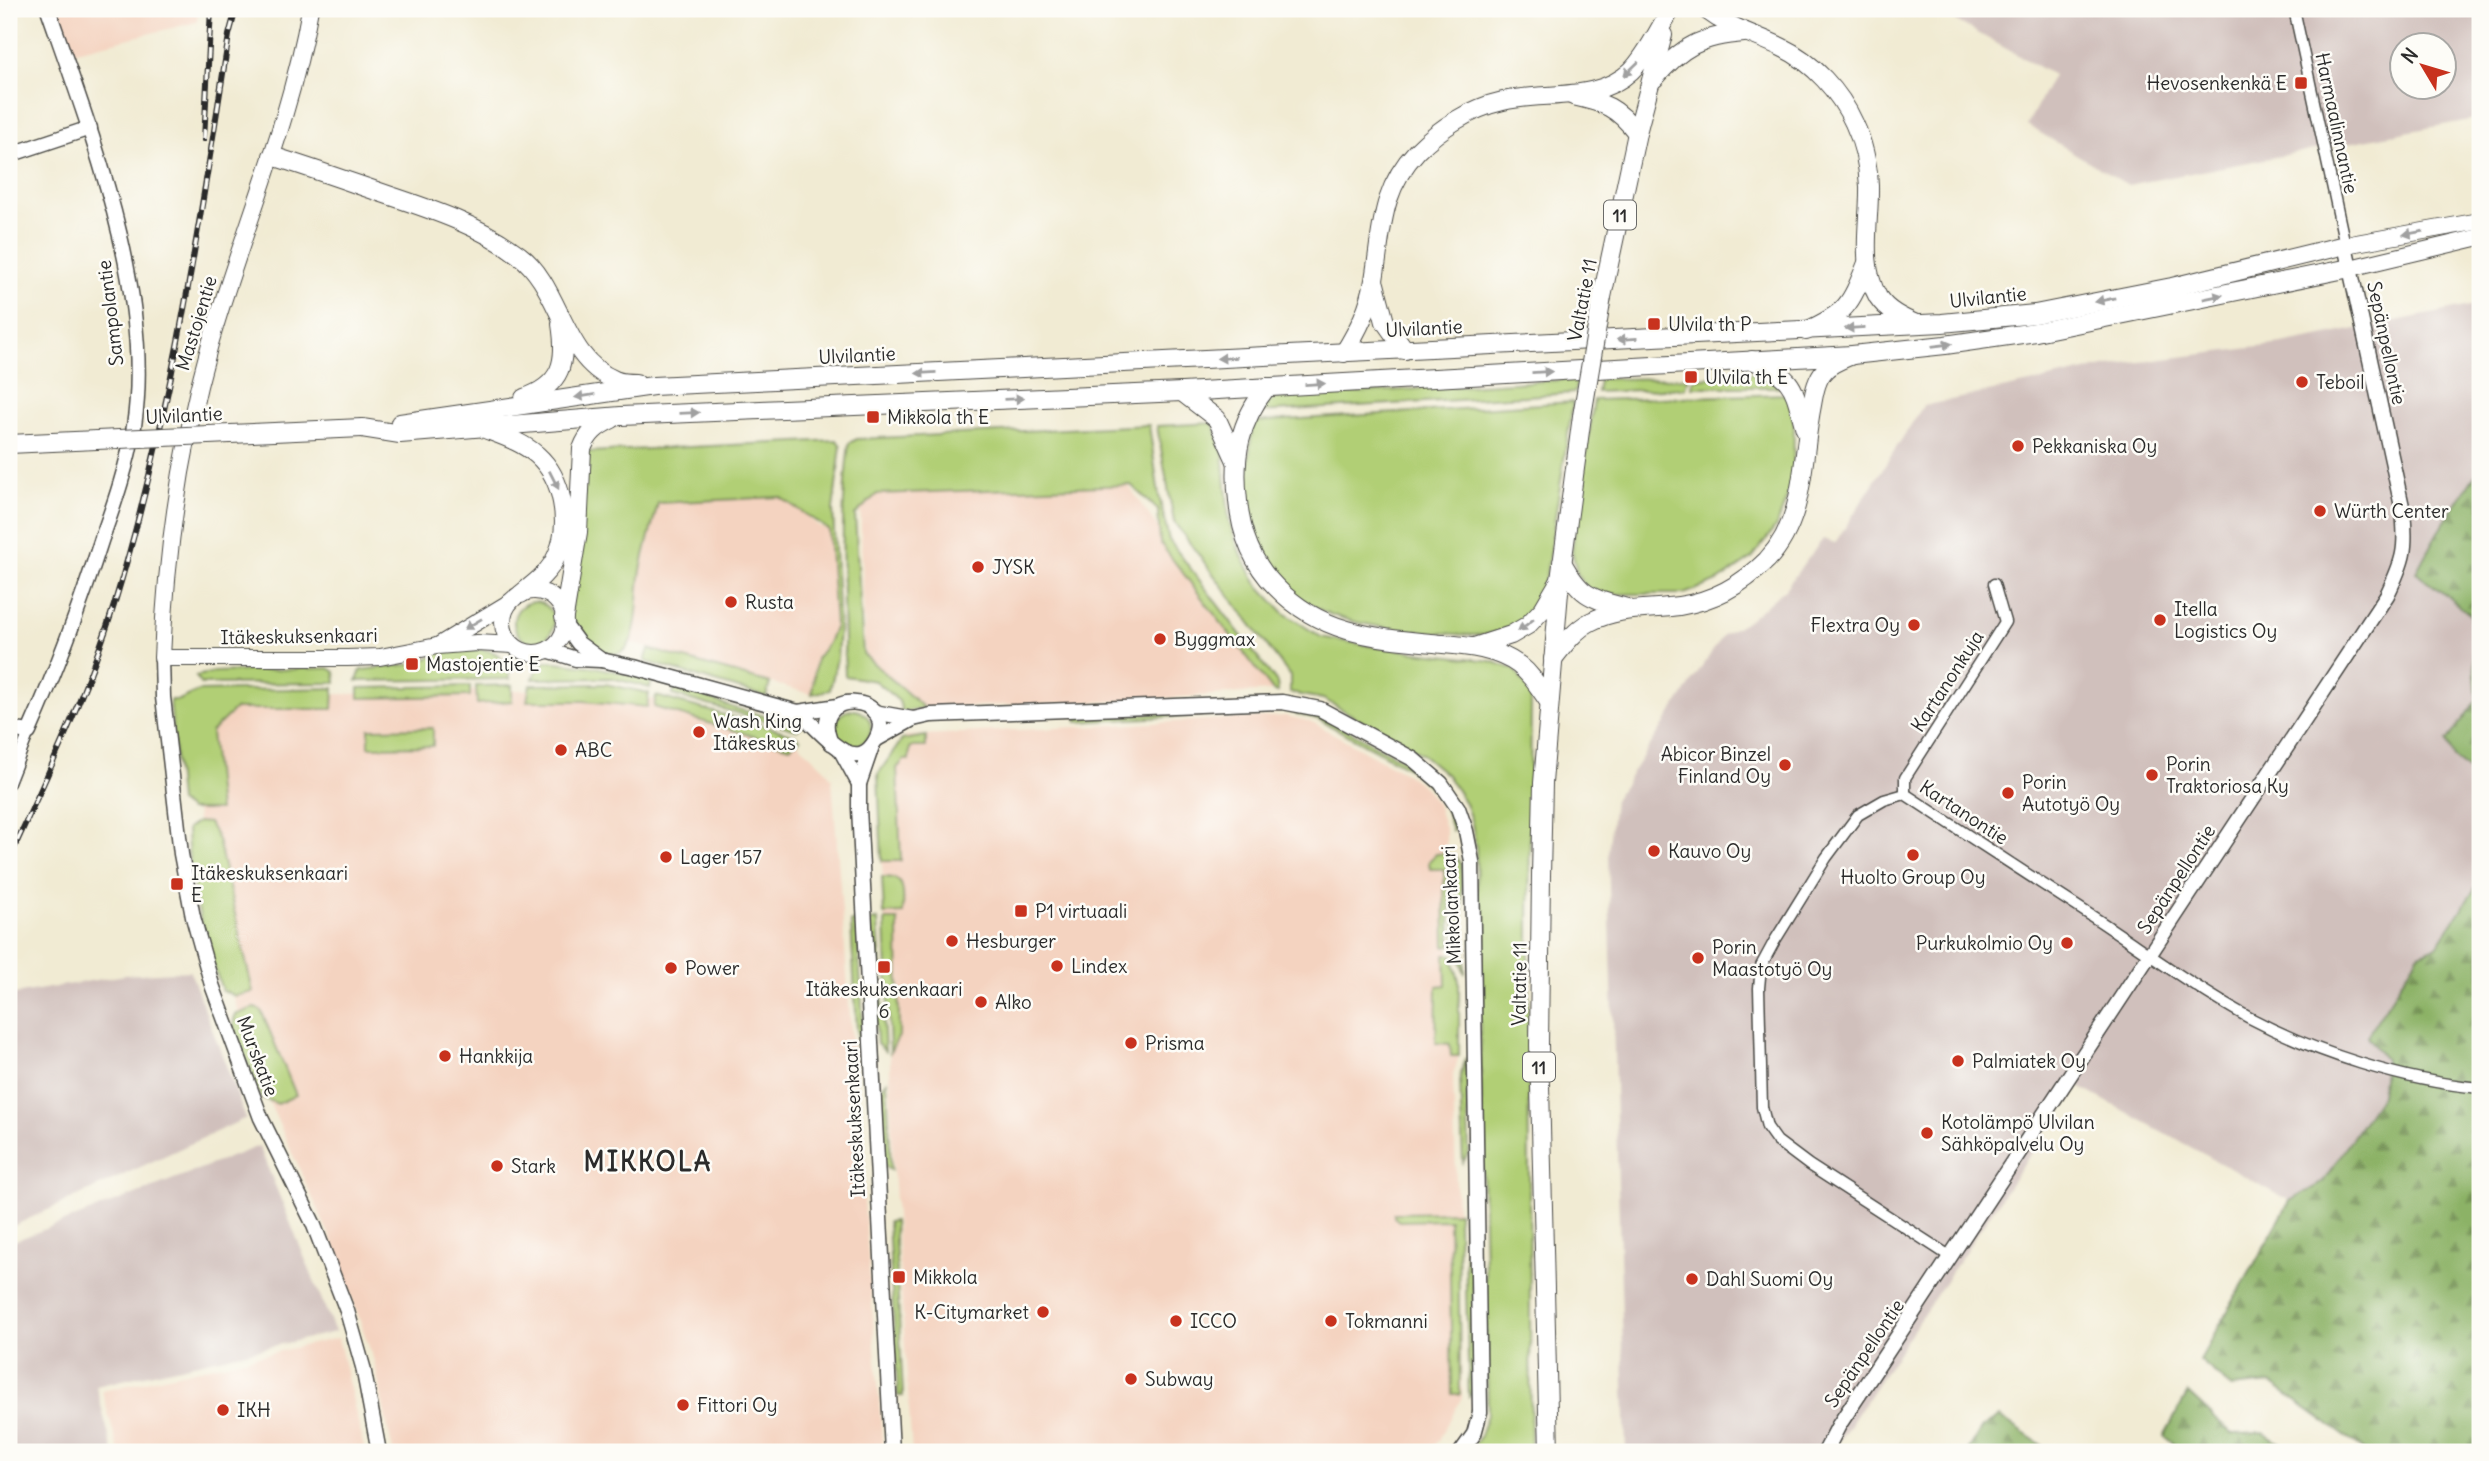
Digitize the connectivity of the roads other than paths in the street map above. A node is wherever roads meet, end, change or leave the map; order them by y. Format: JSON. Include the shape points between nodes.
{"nodes":[{"id":1,"x":48,"y":9,"type":"edge"},
{"id":2,"x":310,"y":9,"type":"edge"},
{"id":3,"x":1705,"y":9,"type":"edge"},
{"id":4,"x":2294,"y":9,"type":"edge"},
{"id":5,"x":1669,"y":11,"type":"edge"},
{"id":6,"x":1744,"y":33,"type":"junction"},
{"id":7,"x":1650,"y":83,"type":"junction"},
{"id":8,"x":1570,"y":95,"type":"junction"},
{"id":9,"x":90,"y":128,"type":"junction"},
{"id":10,"x":1637,"y":133,"type":"junction"},
{"id":11,"x":9,"y":155,"type":"edge"},
{"id":12,"x":272,"y":156,"type":"junction"},
{"id":13,"x":2480,"y":221,"type":"edge"},
{"id":14,"x":2480,"y":237,"type":"edge"},
{"id":15,"x":2345,"y":245,"type":"junction"},
{"id":16,"x":1867,"y":263,"type":"junction"},
{"id":17,"x":2350,"y":268,"type":"junction"},
{"id":18,"x":1374,"y":281,"type":"junction"},
{"id":19,"x":560,"y":317,"type":"junction"},
{"id":20,"x":1916,"y":324,"type":"junction"},
{"id":21,"x":1806,"y":331,"type":"junction"},
{"id":22,"x":1405,"y":350,"type":"junction"},
{"id":23,"x":1344,"y":353,"type":"junction"},
{"id":24,"x":1852,"y":355,"type":"junction"},
{"id":25,"x":1752,"y":360,"type":"junction"},
{"id":26,"x":653,"y":386,"type":"junction"},
{"id":27,"x":1267,"y":387,"type":"junction"},
{"id":28,"x":1182,"y":392,"type":"junction"},
{"id":29,"x":621,"y":416,"type":"junction"},
{"id":30,"x":485,"y":419,"type":"junction"},
{"id":31,"x":1806,"y":433,"type":"junction"},
{"id":32,"x":9,"y":444,"type":"edge"},
{"id":33,"x":1237,"y":463,"type":"junction"},
{"id":34,"x":1561,"y":571,"type":"junction"},
{"id":35,"x":1994,"y":584,"type":"dead end"},
{"id":36,"x":515,"y":598,"type":"junction"},
{"id":37,"x":1631,"y":609,"type":"junction"},
{"id":38,"x":564,"y":621,"type":"junction"},
{"id":39,"x":513,"y":645,"type":"junction"},
{"id":40,"x":437,"y":646,"type":"junction"},
{"id":41,"x":1474,"y":647,"type":"junction"},
{"id":42,"x":547,"y":650,"type":"junction"},
{"id":43,"x":162,"y":658,"type":"junction"},
{"id":44,"x":1553,"y":659,"type":"junction"},
{"id":45,"x":601,"y":660,"type":"junction"},
{"id":46,"x":1549,"y":702,"type":"junction"},
{"id":47,"x":838,"y":706,"type":"junction"},
{"id":48,"x":798,"y":712,"type":"junction"},
{"id":49,"x":874,"y":712,"type":"junction"},
{"id":50,"x":913,"y":719,"type":"junction"},
{"id":51,"x":9,"y":729,"type":"edge"},
{"id":52,"x":29,"y":732,"type":"junction"},
{"id":53,"x":874,"y":742,"type":"junction"},
{"id":54,"x":836,"y":747,"type":"junction"},
{"id":55,"x":9,"y":783,"type":"edge"},
{"id":56,"x":859,"y":784,"type":"junction"},
{"id":57,"x":1905,"y":794,"type":"junction"},
{"id":58,"x":2149,"y":954,"type":"junction"},
{"id":59,"x":2480,"y":1088,"type":"edge"},
{"id":60,"x":1951,"y":1257,"type":"junction"},
{"id":61,"x":1548,"y":1447,"type":"edge"},
{"id":62,"x":379,"y":1452,"type":"edge"},
{"id":63,"x":892,"y":1452,"type":"edge"},
{"id":64,"x":1461,"y":1452,"type":"edge"},
{"id":65,"x":1825,"y":1452,"type":"edge"}],
"edges":[{"from":1,"to":9,"type":"street","name":"Sampolantie"},
{"from":2,"to":12,"type":"main road","name":"Mastojentie"},
{"from":3,"to":6,"type":"main road"},
{"from":4,"to":15,"type":"street","name":"Harmaalinnantie"},
{"from":5,"to":7,"type":"main road","name":"Valtatie 11","number":"11"},
{"from":5,"to":8,"type":"main road","one_way":true,"via":[[1630,71],[1617,81]]},
{"from":6,"to":7,"type":"main road","via":[[1696,42],[1669,61]]},
{"from":6,"to":16,"type":"main road","via":[[1785,48],[1820,75],[1846,107],[1867,167]]},
{"from":7,"to":10,"type":"main road","name":"Valtatie 11","number":"11"},
{"from":8,"to":10,"type":"main road","via":[[1615,109]]},
{"from":8,"to":18,"type":"main road","via":[[1504,100],[1477,109],[1416,152],[1387,199]]},
{"from":9,"to":11,"type":"street"},
{"from":9,"to":52,"type":"street","name":"Sampolantie","via":[[122,243],[133,313],[137,346],[134,425],[96,558]]},
{"from":10,"to":34,"type":"main road","name":"Valtatie 11","number":"11","bridge":true,"via":[[1602,297]]},
{"from":12,"to":19,"type":"main road","via":[[443,214],[493,238],[521,256]]},
{"from":12,"to":43,"type":"main road","name":"Mastojentie","via":[[211,341],[185,447],[169,551]]},
{"from":13,"to":15,"type":"main road","name":"Ulvilantie","one_way":true},
{"from":14,"to":17,"type":"main road","name":"Ulvilantie"},
{"from":15,"to":17,"type":"street","name":"Sepänpellontie"},
{"from":15,"to":20,"type":"main road","name":"Ulvilantie","one_way":true,"via":[[2035,314]]},
{"from":16,"to":20,"type":"main road","via":[[1878,297],[1897,316]]},
{"from":16,"to":21,"type":"main road","via":[[1844,310]]},
{"from":24,"to":17,"type":"main road","name":"Ulvilantie","one_way":true,"via":[[2036,332]]},
{"from":17,"to":58,"type":"street","name":"Sepänpellontie","via":[[2403,511],[2406,541],[2401,565],[2387,594]]},
{"from":18,"to":22,"type":"main road","via":[[1385,322]]},
{"from":18,"to":23,"type":"main road","via":[[1362,323]]},
{"from":19,"to":26,"type":"main road","via":[[601,372],[616,381]]},
{"from":19,"to":30,"type":"main road","via":[[564,351],[551,384]]},
{"from":20,"to":21,"type":"main road","name":"Ulvilantie","one_way":true},
{"from":21,"to":22,"type":"main road","name":"Ulvilantie","one_way":true},
{"from":22,"to":23,"type":"main road","name":"Ulvilantie"},
{"from":23,"to":26,"type":"main road","name":"Ulvilantie","one_way":true},
{"from":24,"to":25,"type":"main road","name":"Ulvilantie"},
{"from":24,"to":31,"type":"main road","via":[[1824,371]]},
{"from":27,"to":25,"type":"main road","name":"Ulvilantie","one_way":true},
{"from":25,"to":31,"type":"main road","via":[[1786,377]]},
{"from":26,"to":30,"type":"main road","name":"Ulvilantie","one_way":true},
{"from":27,"to":28,"type":"main road","name":"Ulvilantie"},
{"from":27,"to":33,"type":"main road","via":[[1247,417]]},
{"from":29,"to":28,"type":"main road","name":"Ulvilantie","one_way":true},
{"from":28,"to":33,"type":"main road","via":[[1217,419]]},
{"from":29,"to":30,"type":"main road","name":"Ulvilantie"},
{"from":29,"to":38,"type":"main road","via":[[599,425],[582,449],[578,531]]},
{"from":30,"to":32,"type":"main road","name":"Ulvilantie","bridge":true,"via":[[400,434],[362,428]]},
{"from":30,"to":36,"type":"main road","one_way":true,"via":[[540,457],[558,485],[562,504],[564,525],[557,556],[538,580]]},
{"from":31,"to":37,"type":"main road","via":[[1796,512],[1767,559],[1746,578],[1701,601]]},
{"from":33,"to":41,"type":"main road","via":[[1239,512],[1250,551],[1271,583],[1301,608],[1349,632]]},
{"from":34,"to":37,"type":"main road","via":[[1594,599]]},
{"from":34,"to":41,"type":"main road","one_way":true,"via":[[1543,609],[1528,625]]},
{"from":34,"to":44,"type":"main road","name":"Valtatie 11","number":"11"},
{"from":35,"to":57,"type":"street","name":"Kartanonkuja","via":[[2005,622],[1905,778]]},
{"from":36,"to":38,"type":"main road","via":[[539,591],[548,594],[556,600]]},
{"from":36,"to":39,"type":"main road","via":[[503,624]]},
{"from":36,"to":40,"type":"main road","name":"Itäkeskuksenkaari","one_way":true},
{"from":37,"to":44,"type":"main road","via":[[1589,622]]},
{"from":38,"to":42,"type":"main road","via":[[556,643]]},
{"from":38,"to":45,"type":"street","name":"Itäkeskuksenkaari","via":[[578,643]]},
{"from":39,"to":40,"type":"main road","name":"Itäkeskuksenkaari"},
{"from":39,"to":42,"type":"main road","via":[[534,653]]},
{"from":40,"to":43,"type":"main road","name":"Itäkeskuksenkaari","via":[[369,657]]},
{"from":41,"to":46,"type":"main road","via":[[1517,664]]},
{"from":42,"to":45,"type":"street","name":"Itäkeskuksenkaari","via":[[576,659]]},
{"from":43,"to":62,"type":"street","name":"Murskatie","via":[[181,854],[212,985],[261,1118],[313,1223],[346,1311],[363,1367]]},
{"from":44,"to":46,"type":"main road","name":"Valtatie 11","number":"11"},
{"from":45,"to":48,"type":"street","name":"Itäkeskuksenkaari"},
{"from":46,"to":61,"type":"main road","name":"Valtatie 11","number":"11","via":[[1543,783],[1539,1045]]},
{"from":47,"to":48,"type":"street","name":"Itäkeskuksenkaari"},
{"from":47,"to":49,"type":"street","via":[[861,702]]},
{"from":47,"to":54,"type":"street","via":[[827,723],[827,733]]},
{"from":48,"to":54,"type":"street","name":"Itäkeskuksenkaari"},
{"from":49,"to":50,"type":"street","name":"Mikkolankaari"},
{"from":49,"to":53,"type":"street","via":[[879,723]]},
{"from":50,"to":53,"type":"street","name":"Mikkolankaari"},
{"from":50,"to":64,"type":"street","name":"Mikkolankaari","via":[[1282,702],[1320,709],[1413,759],[1441,783],[1458,808],[1472,861],[1480,1412],[1474,1434]]},
{"from":51,"to":52,"type":"street"},
{"from":52,"to":55,"type":"street"},
{"from":53,"to":54,"type":"street","via":[[863,752],[852,754]]},
{"from":53,"to":56,"type":"street","name":"Itäkeskuksenkaari"},
{"from":54,"to":56,"type":"street","name":"Itäkeskuksenkaari"},
{"from":56,"to":63,"type":"street","name":"Itäkeskuksenkaari"},
{"from":57,"to":58,"type":"street","name":"Kartanontie"},
{"from":57,"to":60,"type":"street","name":"Kartanontie","via":[[1858,815],[1826,858],[1761,966],[1762,1107],[1766,1127],[1777,1141]]},
{"from":58,"to":59,"type":"street","name":"Kartanontie","via":[[2251,1018],[2305,1042],[2369,1066]]},
{"from":58,"to":60,"type":"street","name":"Sepänpellontie"},
{"from":60,"to":65,"type":"street","name":"Sepänpellontie"}]}
